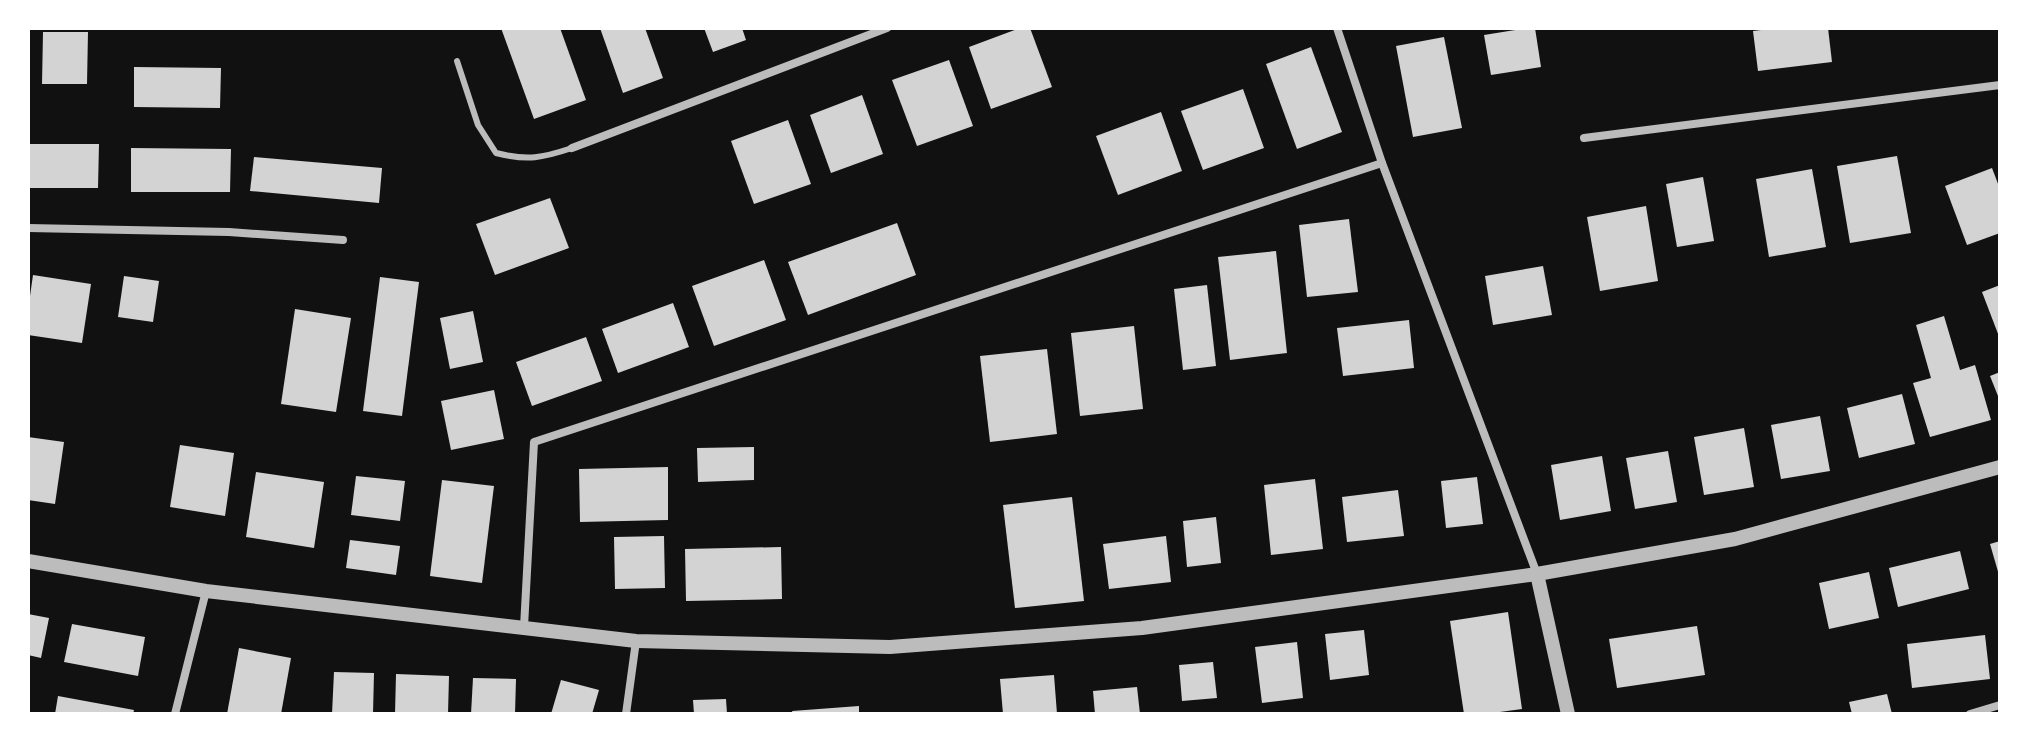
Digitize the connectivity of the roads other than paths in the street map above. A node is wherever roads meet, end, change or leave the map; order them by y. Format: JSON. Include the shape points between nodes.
{"nodes":[{"id":1,"x":887,"y":28,"type":"edge"},
{"id":2,"x":1337,"y":28,"type":"edge"},
{"id":3,"x":457,"y":61,"type":"dead end"},
{"id":4,"x":2000,"y":85,"type":"edge"},
{"id":5,"x":1584,"y":138,"type":"dead end"},
{"id":6,"x":572,"y":148,"type":"joint"},
{"id":7,"x":1382,"y":163,"type":"junction"},
{"id":8,"x":28,"y":228,"type":"edge"},
{"id":9,"x":343,"y":240,"type":"dead end"},
{"id":10,"x":2000,"y":467,"type":"edge"},
{"id":11,"x":28,"y":561,"type":"edge"},
{"id":12,"x":1537,"y":574,"type":"junction"},
{"id":13,"x":206,"y":591,"type":"junction"},
{"id":14,"x":524,"y":627,"type":"junction"},
{"id":15,"x":636,"y":641,"type":"junction"},
{"id":16,"x":2000,"y":705,"type":"edge"},
{"id":17,"x":175,"y":714,"type":"edge"},
{"id":18,"x":626,"y":714,"type":"edge"},
{"id":19,"x":1568,"y":714,"type":"edge"},
{"id":20,"x":1970,"y":714,"type":"edge"}],
"edges":[{"from":1,"to":6,"type":"street"},
{"from":2,"to":7,"type":"street"},
{"from":3,"to":6,"type":"lane","via":[[478,125],[496,153],[543,158]]},
{"from":4,"to":5,"type":"street"},
{"from":7,"to":12,"type":"street"},
{"from":7,"to":14,"type":"street","via":[[534,442]]},
{"from":8,"to":9,"type":"street"},
{"from":10,"to":12,"type":"street","via":[[1735,539]]},
{"from":11,"to":13,"type":"street"},
{"from":12,"to":15,"type":"street","via":[[1142,628],[890,647]]},
{"from":12,"to":19,"type":"street"},
{"from":13,"to":14,"type":"street"},
{"from":13,"to":17,"type":"street"},
{"from":14,"to":15,"type":"street"},
{"from":15,"to":18,"type":"street"},
{"from":16,"to":20,"type":"street"}]}
